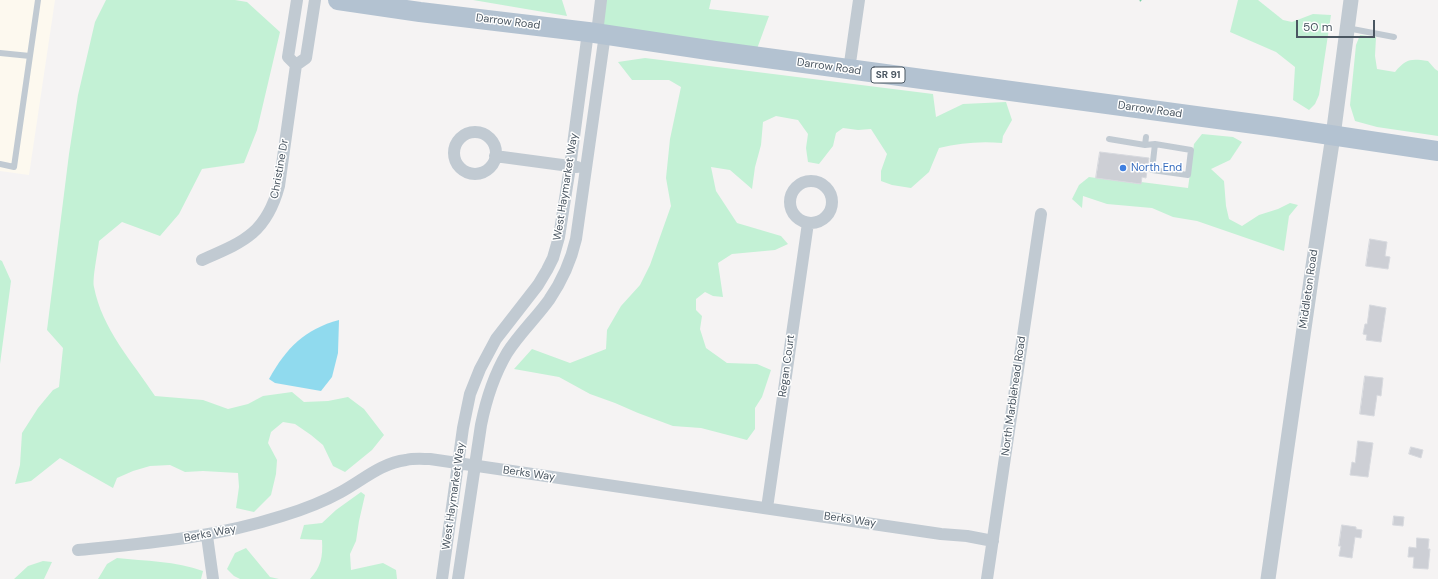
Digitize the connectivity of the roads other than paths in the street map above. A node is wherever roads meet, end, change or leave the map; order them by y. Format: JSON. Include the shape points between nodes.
{"nodes":[{"id":1,"x":38,"y":0,"type":"edge"},
{"id":2,"x":297,"y":0,"type":"edge"},
{"id":3,"x":314,"y":0,"type":"edge"},
{"id":4,"x":338,"y":0,"type":"edge"},
{"id":5,"x":601,"y":0,"type":"edge"},
{"id":6,"x":859,"y":0,"type":"edge"},
{"id":7,"x":1351,"y":0,"type":"edge"},
{"id":8,"x":1347,"y":28,"type":"junction"},
{"id":9,"x":597,"y":33,"type":"junction"},
{"id":10,"x":1394,"y":37,"type":"dead end"},
{"id":11,"x":0,"y":53,"type":"edge"},
{"id":12,"x":30,"y":56,"type":"junction"},
{"id":13,"x":296,"y":65,"type":"junction"},
{"id":14,"x":849,"y":70,"type":"junction"},
{"id":15,"x":1333,"y":136,"type":"junction"},
{"id":16,"x":1146,"y":137,"type":"dead end"},
{"id":17,"x":1109,"y":139,"type":"dead end"},
{"id":18,"x":1155,"y":144,"type":"junction"},
{"id":19,"x":1145,"y":145,"type":"junction"},
{"id":20,"x":1438,"y":151,"type":"edge"},
{"id":21,"x":495,"y":156,"type":"dead end"},
{"id":22,"x":0,"y":164,"type":"edge"},
{"id":23,"x":570,"y":167,"type":"junction"},
{"id":24,"x":586,"y":169,"type":"junction"},
{"id":25,"x":1041,"y":214,"type":"dead end"},
{"id":26,"x":808,"y":223,"type":"dead end"},
{"id":27,"x":202,"y":260,"type":"dead end"},
{"id":28,"x":458,"y":464,"type":"junction"},
{"id":29,"x":476,"y":466,"type":"junction"},
{"id":30,"x":767,"y":508,"type":"junction"},
{"id":31,"x":207,"y":536,"type":"junction"},
{"id":32,"x":993,"y":541,"type":"junction"},
{"id":33,"x":78,"y":550,"type":"dead end"},
{"id":34,"x":213,"y":579,"type":"edge"},
{"id":35,"x":442,"y":579,"type":"edge"},
{"id":36,"x":458,"y":579,"type":"edge"},
{"id":37,"x":988,"y":579,"type":"edge"},
{"id":38,"x":1268,"y":579,"type":"edge"}],
"edges":[{"from":1,"to":12,"type":"lane"},
{"from":2,"to":13,"type":"street","name":"Christine Dr","via":[[288,57]]},
{"from":3,"to":13,"type":"street","name":"Christine Dr","via":[[306,58]]},
{"from":4,"to":9,"type":"main road","name":"Darrow Road","number":"SR 91"},
{"from":5,"to":9,"type":"street"},
{"from":6,"to":14,"type":"street"},
{"from":7,"to":8,"type":"street","name":"Middleton Road"},
{"from":8,"to":10,"type":"lane"},
{"from":8,"to":15,"type":"street","name":"Middleton Road"},
{"from":9,"to":14,"type":"main road","name":"Darrow Road","number":"SR 91"},
{"from":9,"to":23,"type":"street","name":"West Haymarket Way"},
{"from":9,"to":24,"type":"street","name":"West Haymarket Way"},
{"from":11,"to":12,"type":"lane"},
{"from":12,"to":22,"type":"lane","via":[[14,167]]},
{"from":13,"to":27,"type":"street","name":"Christine Dr","via":[[275,203],[255,232],[241,243]]},
{"from":14,"to":15,"type":"main road","name":"Darrow Road","number":"SR 91"},
{"from":15,"to":20,"type":"main road","name":"Darrow Road","number":"SR 91"},
{"from":15,"to":38,"type":"street","name":"Middleton Road"},
{"from":16,"to":19,"type":"lane"},
{"from":17,"to":19,"type":"lane"},
{"from":18,"to":18,"type":"lane","via":[[1191,150],[1188,175],[1152,170]]},
{"from":18,"to":19,"type":"lane"},
{"from":21,"to":23,"type":"street"},
{"from":23,"to":24,"type":"street"},
{"from":23,"to":28,"type":"street","name":"West Haymarket Way","via":[[559,237],[553,258],[538,285],[496,339],[480,369],[466,410]]},
{"from":24,"to":29,"type":"street","name":"West Haymarket Way","via":[[576,239],[569,264],[552,295],[520,336],[500,368],[486,404]]},
{"from":25,"to":32,"type":"street","name":"North Marblehead Road"},
{"from":26,"to":30,"type":"street","name":"Regan Court"},
{"from":28,"to":29,"type":"street","name":"Berks Way"},
{"from":28,"to":31,"type":"street","name":"Berks Way","via":[[430,459],[406,460],[372,472],[341,492],[291,513]]},
{"from":28,"to":35,"type":"street","name":"West Haymarket Way"},
{"from":29,"to":30,"type":"street","name":"Berks Way"},
{"from":29,"to":36,"type":"street","name":"West Haymarket Way"},
{"from":30,"to":32,"type":"street","name":"Berks Way"},
{"from":31,"to":33,"type":"street","name":"Berks Way"},
{"from":31,"to":34,"type":"street"},
{"from":32,"to":37,"type":"street","name":"North Marblehead Road"}]}
